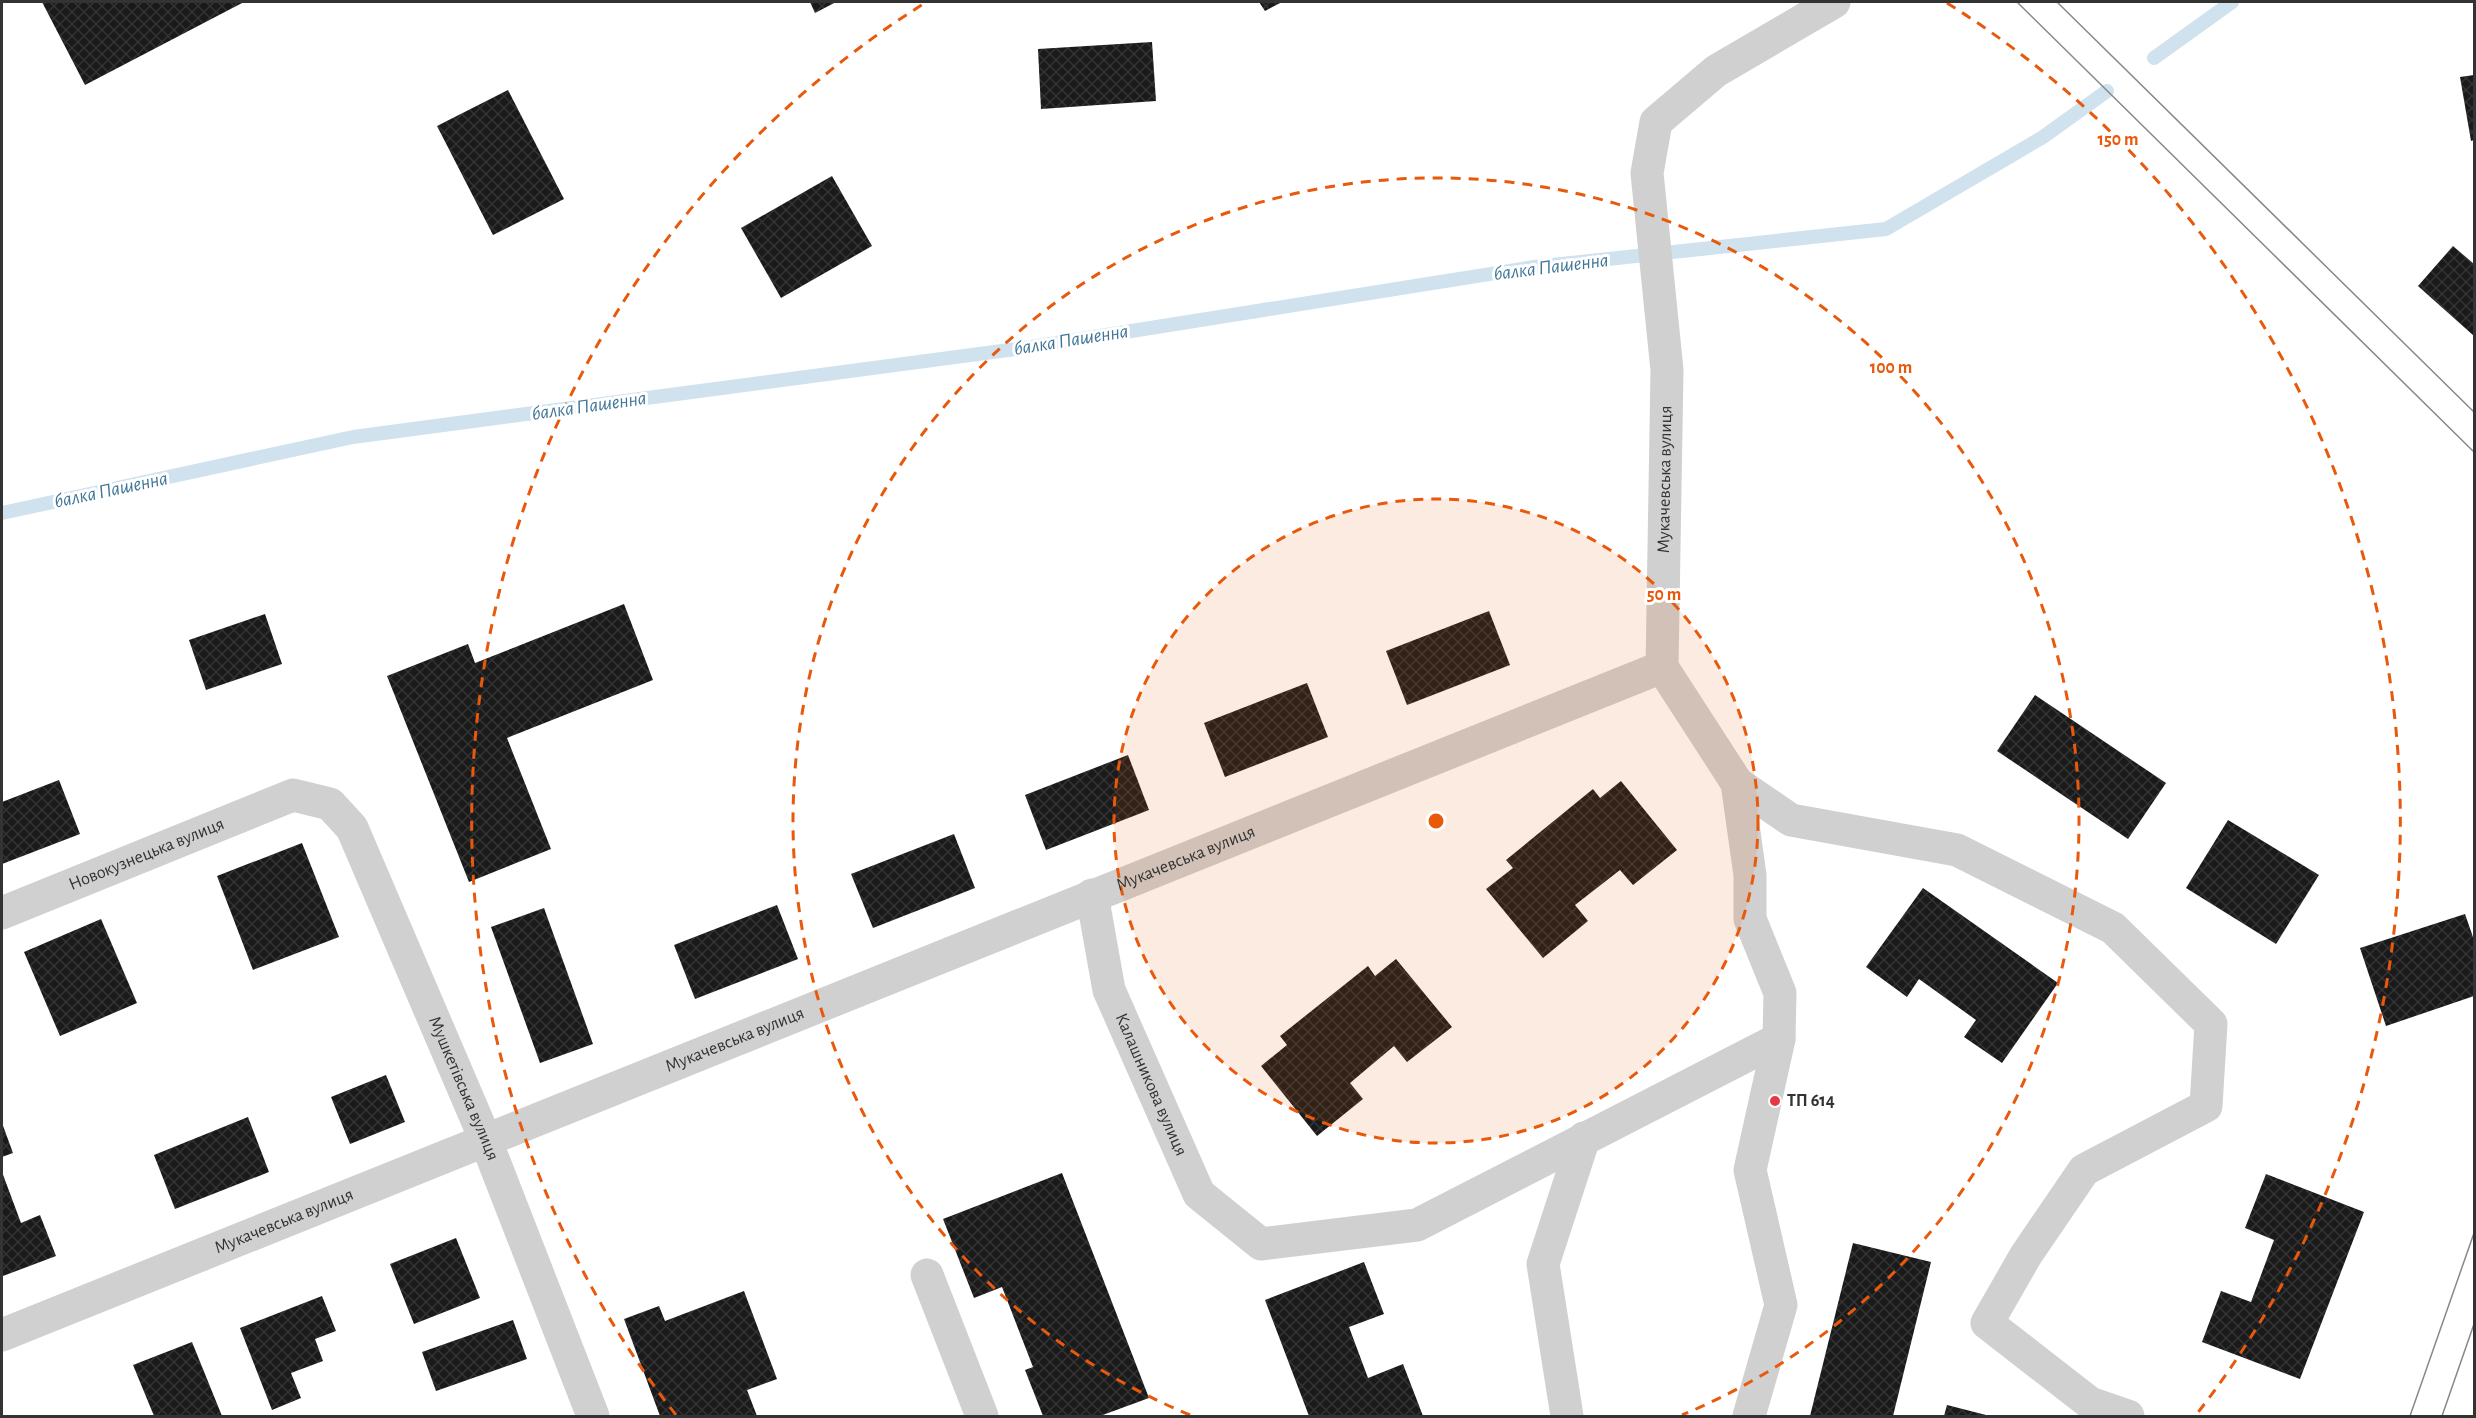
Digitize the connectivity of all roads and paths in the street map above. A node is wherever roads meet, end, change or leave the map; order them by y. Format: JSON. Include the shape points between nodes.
{"nodes":[{"id":1,"x":1834,"y":2,"type":"edge"},
{"id":2,"x":1662,"y":667,"type":"junction"},
{"id":3,"x":1737,"y":783,"type":"junction"},
{"id":4,"x":293,"y":795,"type":"joint"},
{"id":5,"x":1092,"y":895,"type":"junction"},
{"id":6,"x":2,"y":913,"type":"edge"},
{"id":7,"x":1779,"y":1039,"type":"junction"},
{"id":8,"x":1584,"y":1138,"type":"junction"},
{"id":9,"x":486,"y":1141,"type":"junction"},
{"id":10,"x":927,"y":1275,"type":"dead end"},
{"id":11,"x":2,"y":1335,"type":"edge"},
{"id":12,"x":593,"y":1416,"type":"edge"},
{"id":13,"x":982,"y":1416,"type":"edge"},
{"id":14,"x":1567,"y":1416,"type":"edge"},
{"id":15,"x":1749,"y":1416,"type":"edge"},
{"id":16,"x":2128,"y":1416,"type":"edge"}],
"edges":[{"from":1,"to":2,"type":"street","name":"Мукачевська вулиця","via":[[1716,72],[1656,122],[1647,173],[1667,370]]},
{"from":2,"to":3,"type":"street"},
{"from":2,"to":5,"type":"street","name":"Мукачевська вулиця"},
{"from":3,"to":7,"type":"street","via":[[1750,875],[1750,919],[1780,993]]},
{"from":3,"to":16,"type":"street","via":[[1791,820],[1957,850],[2113,928],[2211,1024],[2206,1106],[2084,1170],[1987,1323],[2090,1403]]},
{"from":4,"to":6,"type":"street","name":"Новокузнецька вулиця"},
{"from":4,"to":9,"type":"street","name":"Мушкетівська вулиця","via":[[330,804],[352,828]]},
{"from":5,"to":8,"type":"street","name":"Калашникова вулиця","via":[[1109,990],[1199,1194],[1261,1244],[1417,1225]]},
{"from":5,"to":9,"type":"street","name":"Мукачевська вулиця"},
{"from":7,"to":8,"type":"street"},
{"from":7,"to":15,"type":"street","via":[[1750,1170],[1780,1305]]},
{"from":8,"to":14,"type":"street","via":[[1544,1264]]},
{"from":9,"to":11,"type":"street","name":"Мукачевська вулиця"},
{"from":9,"to":12,"type":"street","name":"Мушкетівська вулиця"},
{"from":10,"to":13,"type":"street"}]}
